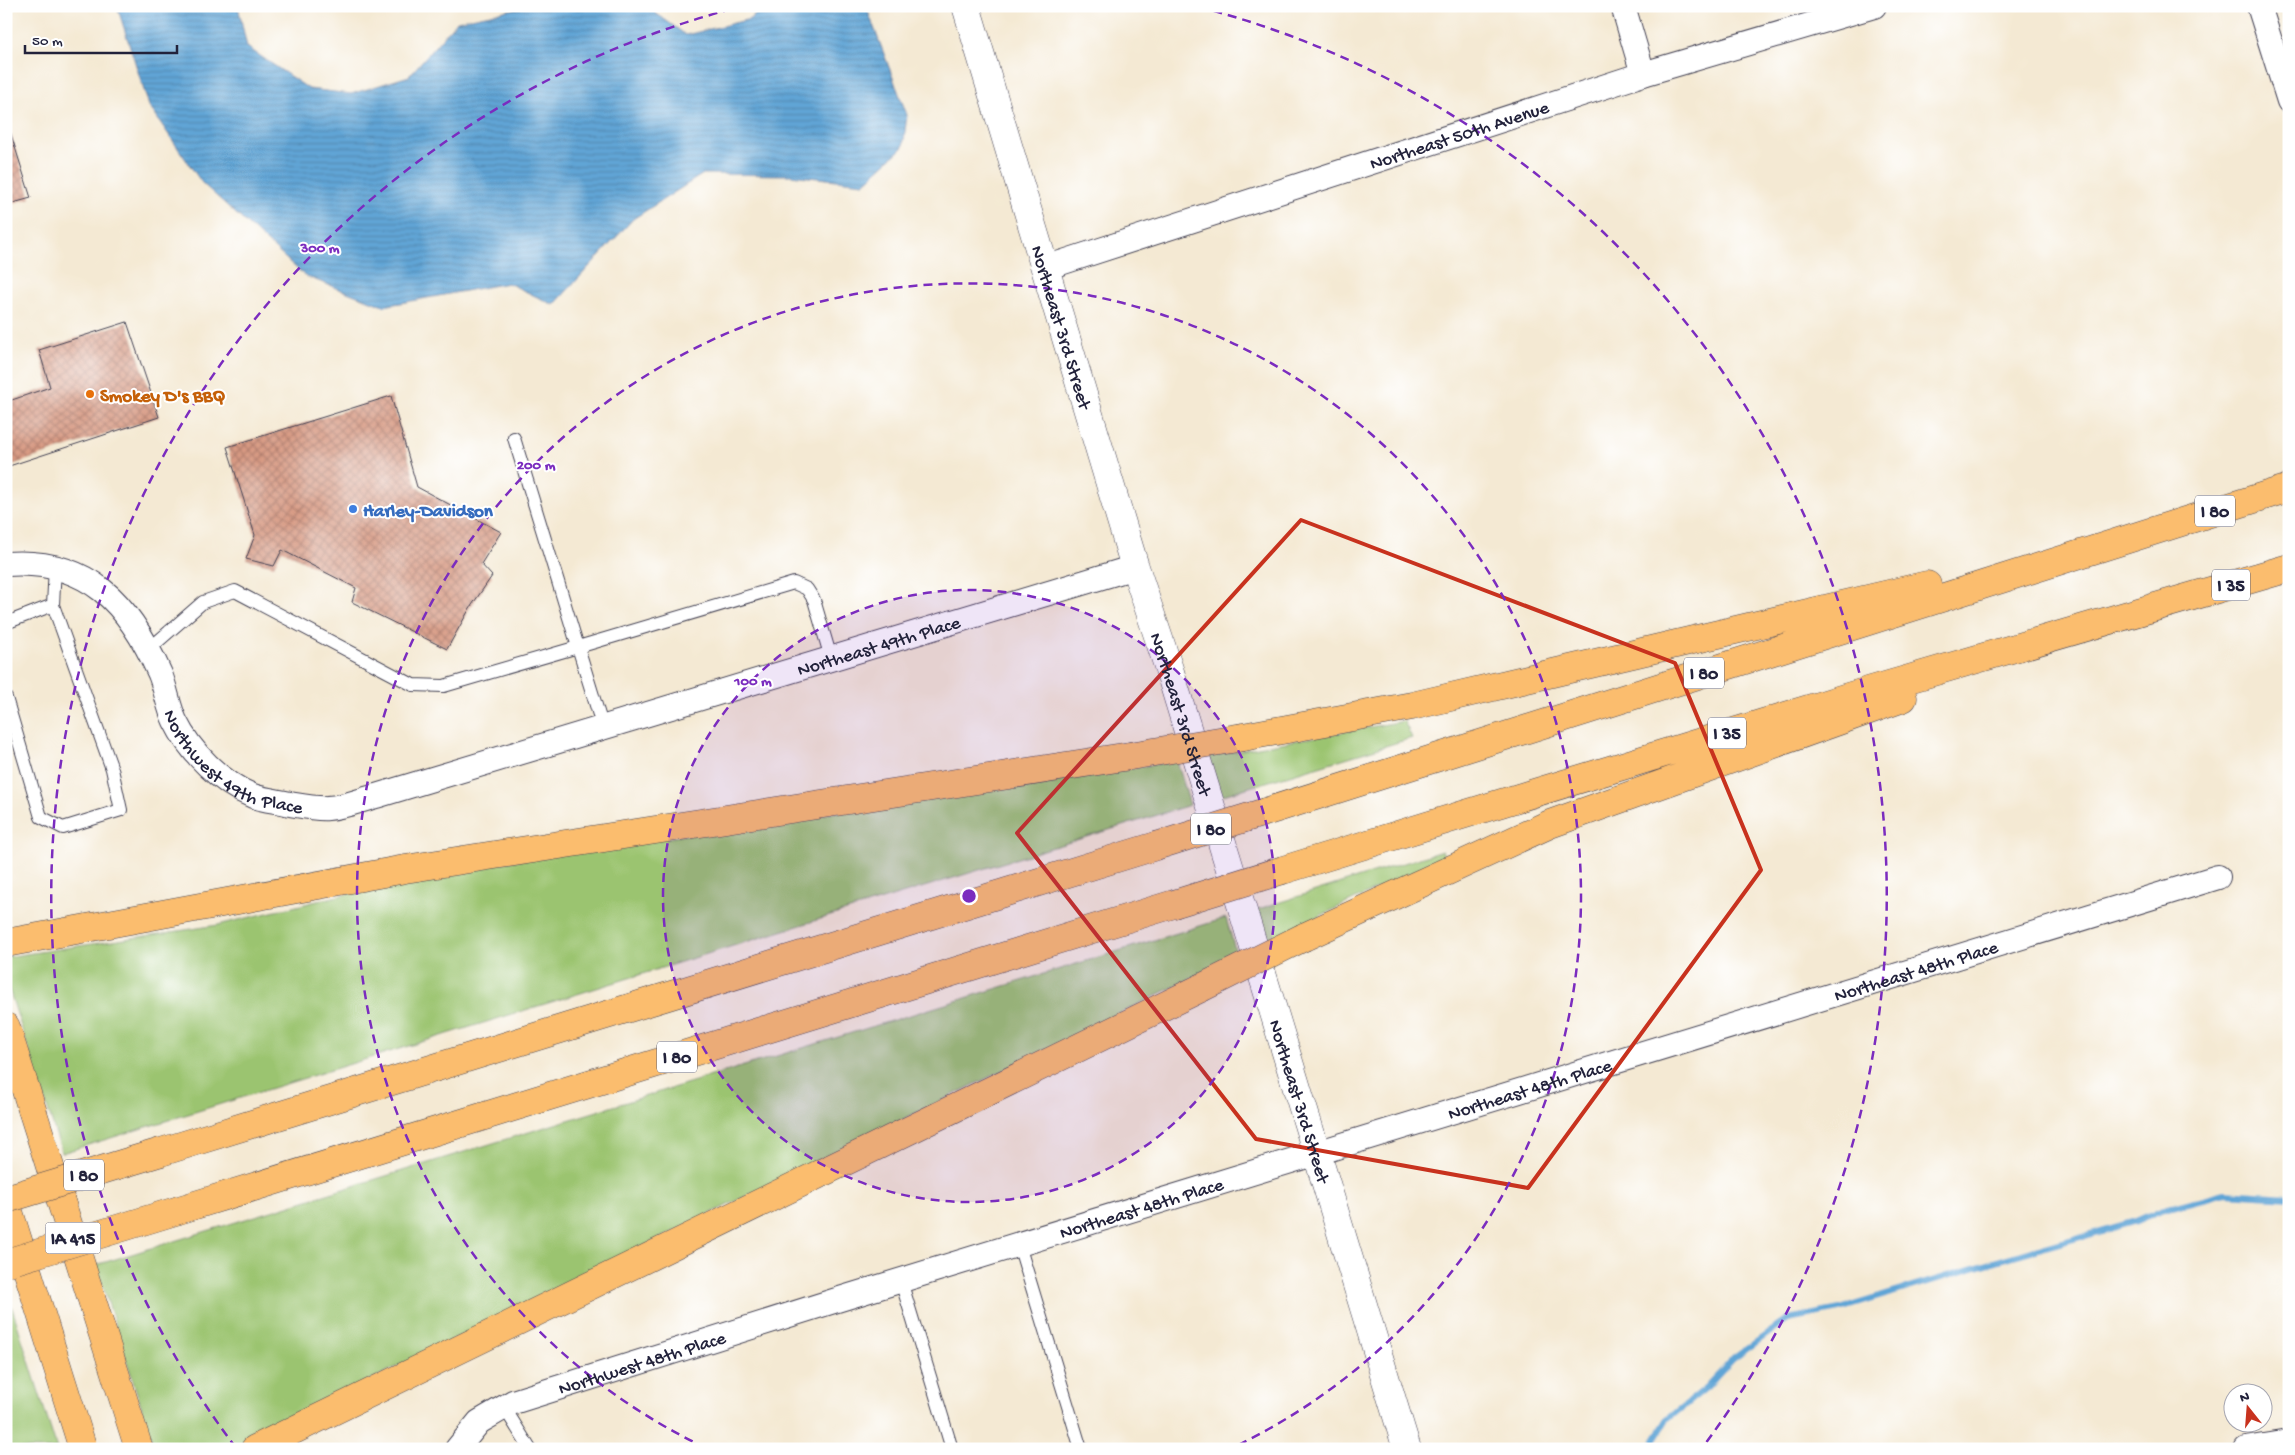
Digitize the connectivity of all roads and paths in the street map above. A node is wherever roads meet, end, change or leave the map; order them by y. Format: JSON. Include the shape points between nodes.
{"nodes":[{"id":1,"x":966,"y":6,"type":"edge"},
{"id":2,"x":1622,"y":6,"type":"edge"},
{"id":3,"x":1874,"y":6,"type":"edge"},
{"id":4,"x":2259,"y":6,"type":"edge"},
{"id":5,"x":1643,"y":74,"type":"junction"},
{"id":6,"x":2289,"y":101,"type":"edge"},
{"id":7,"x":1045,"y":268,"type":"junction"},
{"id":8,"x":514,"y":438,"type":"dead end"},
{"id":9,"x":2289,"y":488,"type":"edge"},
{"id":10,"x":2142,"y":534,"type":"junction"},
{"id":11,"x":6,"y":564,"type":"edge"},
{"id":12,"x":55,"y":567,"type":"junction"},
{"id":13,"x":1135,"y":567,"type":"junction"},
{"id":14,"x":2289,"y":568,"type":"edge"},
{"id":15,"x":2173,"y":602,"type":"junction"},
{"id":16,"x":52,"y":605,"type":"junction"},
{"id":17,"x":6,"y":623,"type":"edge"},
{"id":18,"x":578,"y":647,"type":"junction"},
{"id":19,"x":148,"y":650,"type":"junction"},
{"id":20,"x":831,"y":658,"type":"junction"},
{"id":21,"x":6,"y":698,"type":"edge"},
{"id":22,"x":603,"y":728,"type":"junction"},
{"id":23,"x":536,"y":748,"type":"joint"},
{"id":24,"x":1283,"y":870,"type":"joint"},
{"id":25,"x":2218,"y":877,"type":"dead end"},
{"id":26,"x":6,"y":943,"type":"edge"},
{"id":27,"x":6,"y":1027,"type":"edge"},
{"id":28,"x":1318,"y":1154,"type":"junction"},
{"id":29,"x":6,"y":1201,"type":"edge"},
{"id":30,"x":1019,"y":1245,"type":"junction"},
{"id":31,"x":6,"y":1263,"type":"edge"},
{"id":32,"x":901,"y":1281,"type":"junction"},
{"id":33,"x":840,"y":1299,"type":"joint"},
{"id":34,"x":504,"y":1407,"type":"junction"},
{"id":35,"x":2289,"y":1442,"type":"edge"},
{"id":36,"x":83,"y":1449,"type":"edge"},
{"id":37,"x":139,"y":1449,"type":"edge"},
{"id":38,"x":255,"y":1449,"type":"edge"},
{"id":39,"x":457,"y":1449,"type":"edge"},
{"id":40,"x":530,"y":1449,"type":"edge"},
{"id":41,"x":952,"y":1449,"type":"edge"},
{"id":42,"x":1082,"y":1449,"type":"edge"},
{"id":43,"x":1408,"y":1449,"type":"edge"},
{"id":44,"x":2246,"y":1449,"type":"edge"}],
"edges":[{"from":1,"to":7,"type":"street","name":"Northeast 3rd Street"},
{"from":2,"to":5,"type":"street"},
{"from":3,"to":5,"type":"street","name":"Northeast 50th Avenue"},
{"from":4,"to":6,"type":"street"},
{"from":5,"to":7,"type":"street","name":"Northeast 50th Avenue"},
{"from":7,"to":13,"type":"street","name":"Northeast 3rd Street"},
{"from":8,"to":18,"type":"lane"},
{"from":9,"to":10,"type":"main road","number":"I 80"},
{"from":10,"to":26,"type":"main road","bridge":true,"via":[[1422,704],[1130,756],[405,869]]},
{"from":10,"to":29,"type":"main road","number":"I 80","bridge":true,"via":[[1265,812]]},
{"from":11,"to":12,"type":"street","name":"Northwest 49th Place","via":[[31,562]]},
{"from":12,"to":16,"type":"lane"},
{"from":12,"to":19,"type":"street","name":"Northwest 49th Place","via":[[96,584],[136,626]]},
{"from":13,"to":20,"type":"street","name":"Northeast 49th Place"},
{"from":13,"to":28,"type":"street","name":"Northeast 3rd Street"},
{"from":14,"to":15,"type":"main road","number":"I 35"},
{"from":15,"to":24,"type":"main road","number":"I 35","via":[[1854,695]]},
{"from":15,"to":38,"type":"main road","bridge":true,"via":[[1550,824],[1304,937]]},
{"from":16,"to":17,"type":"lane"},
{"from":16,"to":21,"type":"lane","via":[[112,769],[120,810],[63,828],[41,817]]},
{"from":18,"to":19,"type":"lane","via":[[444,686],[413,685],[235,591],[203,602]]},
{"from":18,"to":20,"type":"lane","via":[[794,583],[814,600]]},
{"from":18,"to":22,"type":"lane"},
{"from":19,"to":23,"type":"street","name":"Northwest 49th Place","via":[[176,722],[189,744],[227,782],[254,796],[329,808]]},
{"from":20,"to":22,"type":"street","name":"Northeast 49th Place"},
{"from":22,"to":23,"type":"street","name":"Northeast 49th Place"},
{"from":24,"to":31,"type":"main road","number":"I 80","bridge":true},
{"from":25,"to":28,"type":"street","name":"Northeast 48th Place"},
{"from":27,"to":37,"type":"main road","number":"IA 415"},
{"from":28,"to":30,"type":"street","name":"Northeast 48th Place"},
{"from":28,"to":43,"type":"street","name":"Northeast 3rd Street"},
{"from":29,"to":36,"type":"main road","number":"IA 415"},
{"from":30,"to":32,"type":"street","name":"Northeast 48th Place"},
{"from":30,"to":42,"type":"lane"},
{"from":32,"to":33,"type":"street","name":"Northeast 48th Place"},
{"from":32,"to":41,"type":"lane"},
{"from":33,"to":34,"type":"street","name":"Northwest 48th Place"},
{"from":34,"to":39,"type":"street","name":"Northwest 48th Place","via":[[479,1422]]},
{"from":34,"to":40,"type":"lane"},
{"from":35,"to":44,"type":"street"}]}
